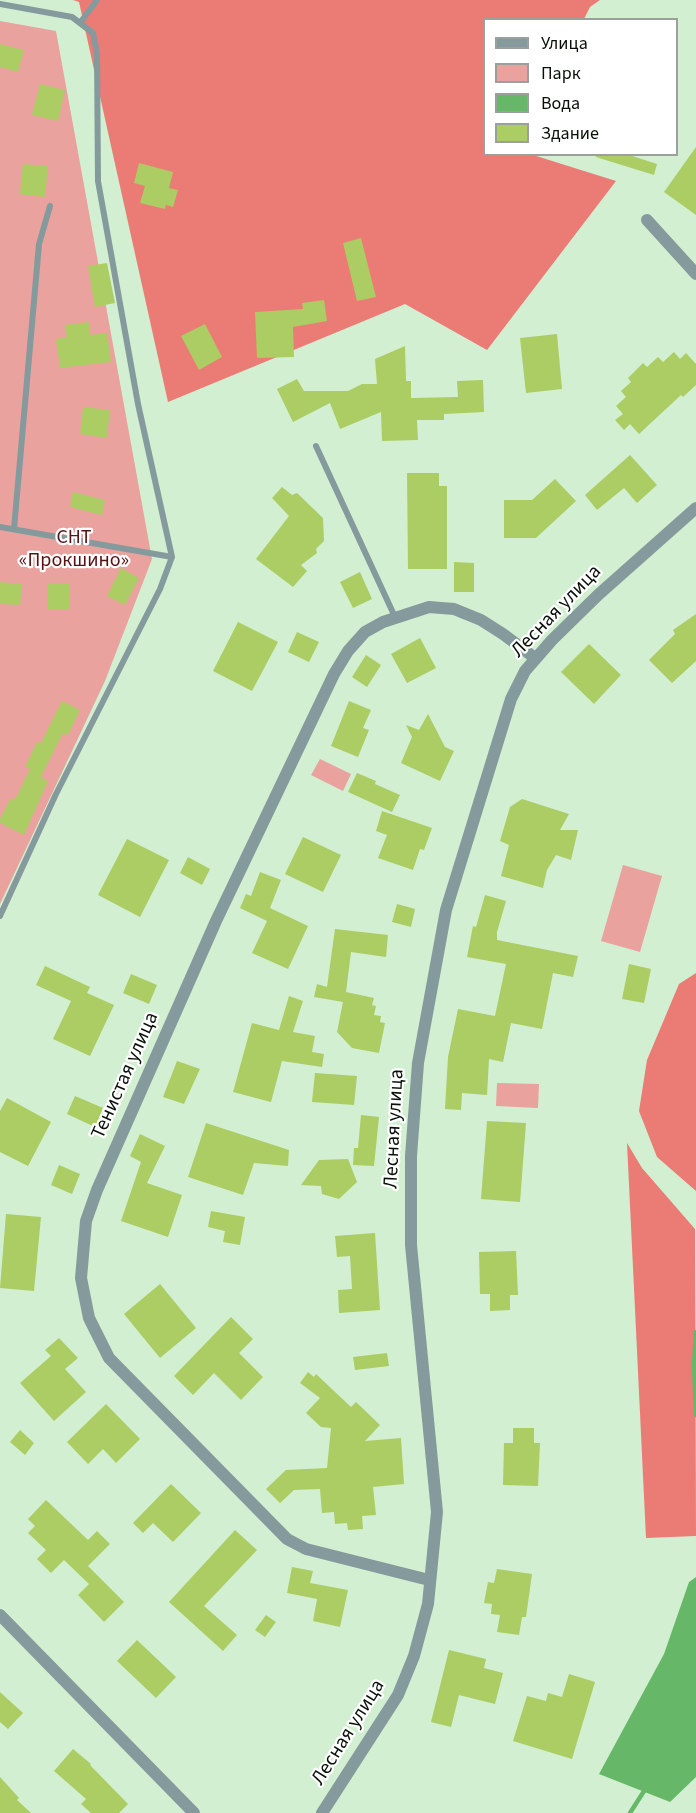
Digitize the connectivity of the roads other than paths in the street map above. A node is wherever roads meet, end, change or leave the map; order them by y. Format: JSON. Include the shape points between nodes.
{"nodes":[{"id":1,"x":97,"y":0,"type":"edge"},
{"id":2,"x":0,"y":4,"type":"edge"},
{"id":3,"x":80,"y":23,"type":"junction"},
{"id":4,"x":50,"y":206,"type":"dead end"},
{"id":5,"x":647,"y":220,"type":"dead end"},
{"id":6,"x":696,"y":274,"type":"edge"},
{"id":7,"x":316,"y":446,"type":"dead end"},
{"id":8,"x":696,"y":508,"type":"edge"},
{"id":9,"x":0,"y":526,"type":"edge"},
{"id":10,"x":14,"y":529,"type":"junction"},
{"id":11,"x":172,"y":557,"type":"junction"},
{"id":12,"x":395,"y":617,"type":"junction"},
{"id":13,"x":535,"y":658,"type":"junction"},
{"id":14,"x":0,"y":915,"type":"edge"},
{"id":15,"x":429,"y":1580,"type":"junction"},
{"id":16,"x":0,"y":1615,"type":"edge"},
{"id":17,"x":194,"y":1813,"type":"edge"},
{"id":18,"x":322,"y":1813,"type":"edge"}],
"edges":[{"from":1,"to":3,"type":"lane"},
{"from":2,"to":3,"type":"lane","via":[[72,17]]},
{"from":3,"to":11,"type":"lane","via":[[93,33],[98,53],[98,181],[138,404]]},
{"from":4,"to":10,"type":"lane","via":[[39,244]]},
{"from":5,"to":6,"type":"street"},
{"from":7,"to":12,"type":"lane"},
{"from":8,"to":13,"type":"street","name":"Лесная улица","via":[[598,595]]},
{"from":9,"to":10,"type":"lane"},
{"from":10,"to":11,"type":"lane"},
{"from":11,"to":14,"type":"lane","via":[[160,589],[56,794]]},
{"from":12,"to":13,"type":"street","name":"Тенистая улица","via":[[429,607],[454,609],[481,620]]},
{"from":12,"to":15,"type":"street","name":"Тенистая улица","via":[[365,632],[348,651],[216,921],[97,1190],[86,1221],[81,1278],[89,1317],[109,1358],[287,1539],[306,1550]]},
{"from":13,"to":15,"type":"street","name":"Лесная улица","via":[[511,699],[446,910],[418,1063],[411,1156],[411,1245],[437,1512]]},
{"from":15,"to":18,"type":"street","name":"Лесная улица","via":[[428,1604],[399,1695]]},
{"from":16,"to":17,"type":"street"}]}
